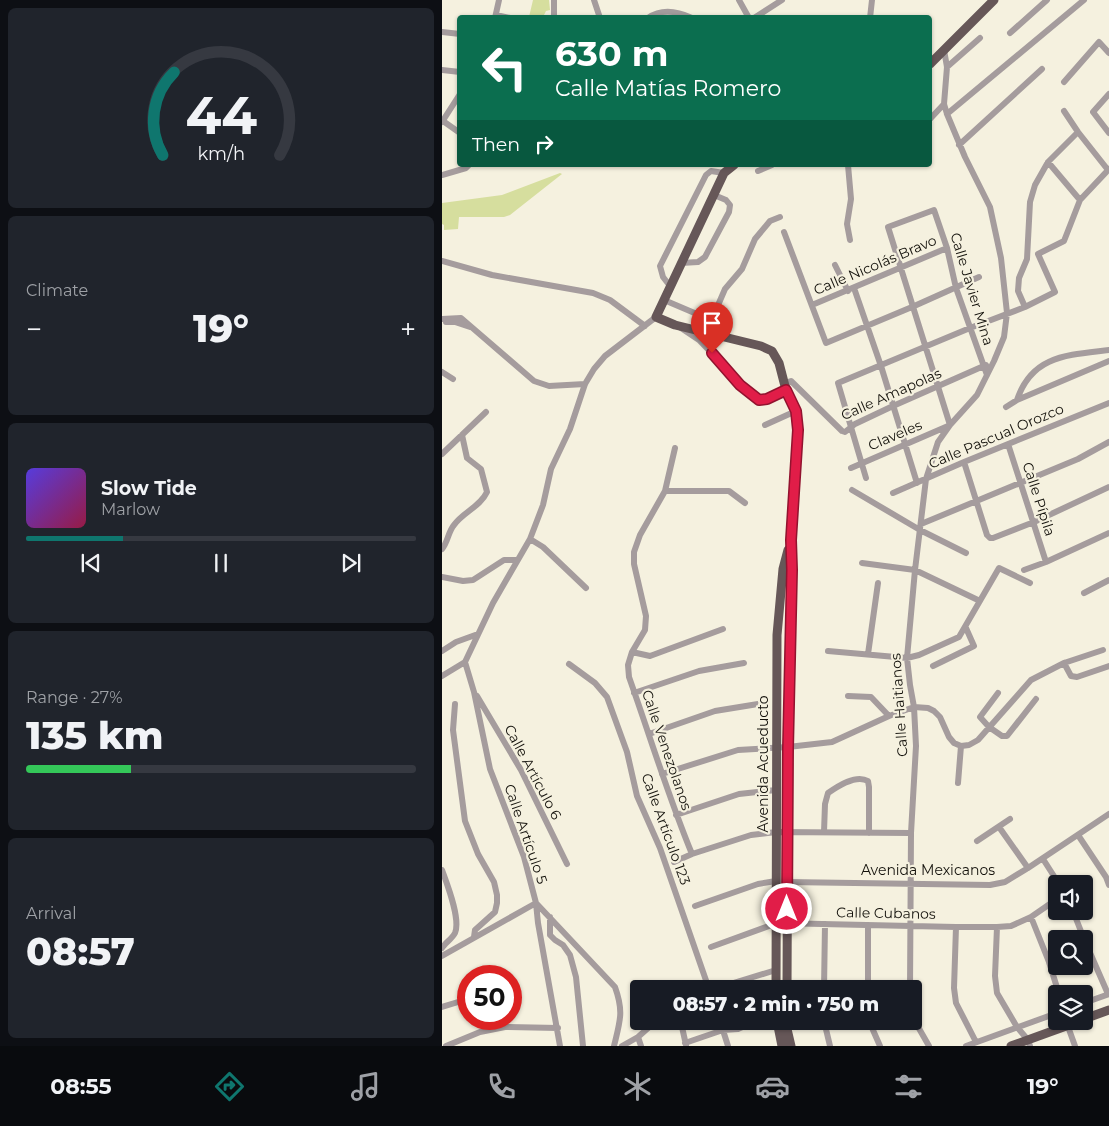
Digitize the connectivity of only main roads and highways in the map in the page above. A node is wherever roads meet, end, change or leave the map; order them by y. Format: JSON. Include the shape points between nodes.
{"nodes":[{"id":1,"x":994,"y":0,"type":"edge"},
{"id":2,"x":932,"y":62,"type":"edge"},
{"id":3,"x":732,"y":167,"type":"edge"},
{"id":4,"x":791,"y":540,"type":"junction"},
{"id":5,"x":776,"y":980,"type":"edge"},
{"id":6,"x":787,"y":980,"type":"edge"},
{"id":7,"x":1108,"y":1010,"type":"edge"},
{"id":8,"x":1093,"y":1016,"type":"edge"},
{"id":9,"x":779,"y":1030,"type":"edge"},
{"id":10,"x":787,"y":1030,"type":"edge"},
{"id":11,"x":1055,"y":1030,"type":"edge"},
{"id":12,"x":1029,"y":1043,"type":"edge"},
{"id":13,"x":782,"y":1046,"type":"edge"},
{"id":14,"x":791,"y":1046,"type":"edge"},
{"id":15,"x":1011,"y":1046,"type":"edge"}],
"edges":[{"from":1,"to":2,"type":"main road"},
{"from":3,"to":4,"type":"main road","name":"Avenida Acueducto","via":[[724,173],[656,317],[772,351],[796,411],[798,430]]},
{"from":4,"to":5,"type":"main road","name":"Avenida Acueducto","via":[[783,569],[777,635]]},
{"from":4,"to":6,"type":"main road","name":"Avenida Acueducto"},
{"from":7,"to":8,"type":"main road"},
{"from":9,"to":13,"type":"main road"},
{"from":10,"to":14,"type":"main road"},
{"from":11,"to":12,"type":"main road"},
{"from":12,"to":15,"type":"main road"}]}
